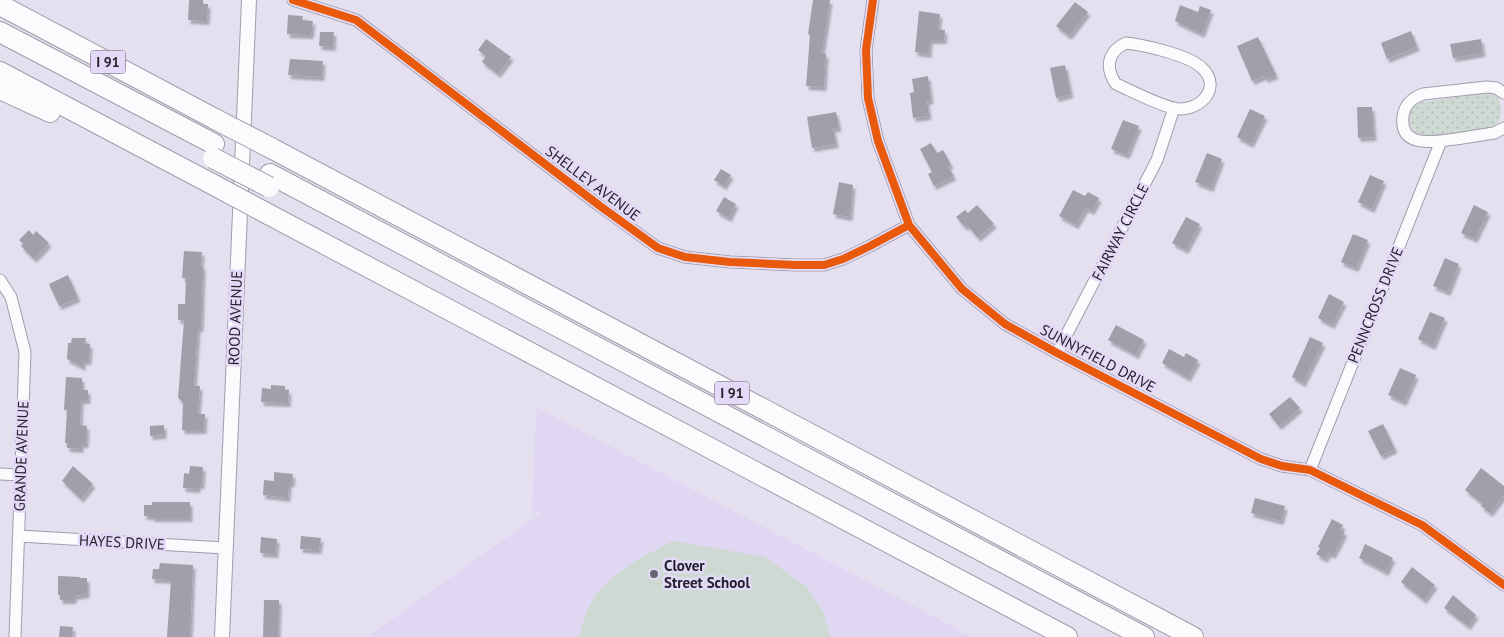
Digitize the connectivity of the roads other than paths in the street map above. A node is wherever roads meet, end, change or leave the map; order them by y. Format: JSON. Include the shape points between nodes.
{"nodes":[{"id":1,"x":249,"y":0,"type":"edge"},
{"id":2,"x":293,"y":0,"type":"edge"},
{"id":3,"x":872,"y":0,"type":"edge"},
{"id":4,"x":0,"y":5,"type":"edge"},
{"id":5,"x":0,"y":32,"type":"edge"},
{"id":6,"x":0,"y":46,"type":"edge"},
{"id":7,"x":0,"y":72,"type":"edge"},
{"id":8,"x":0,"y":89,"type":"edge"},
{"id":9,"x":1504,"y":92,"type":"edge"},
{"id":10,"x":1174,"y":108,"type":"junction"},
{"id":11,"x":95,"y":122,"type":"junction"},
{"id":12,"x":1504,"y":128,"type":"edge"},
{"id":13,"x":1442,"y":141,"type":"junction"},
{"id":14,"x":214,"y":151,"type":"junction"},
{"id":15,"x":270,"y":180,"type":"junction"},
{"id":16,"x":909,"y":225,"type":"junction"},
{"id":17,"x":0,"y":280,"type":"edge"},
{"id":18,"x":1057,"y":353,"type":"junction"},
{"id":19,"x":1310,"y":470,"type":"junction"},
{"id":20,"x":0,"y":474,"type":"edge"},
{"id":21,"x":21,"y":475,"type":"junction"},
{"id":22,"x":19,"y":536,"type":"junction"},
{"id":23,"x":225,"y":548,"type":"junction"},
{"id":24,"x":1504,"y":585,"type":"edge"},
{"id":25,"x":15,"y":637,"type":"edge"},
{"id":26,"x":222,"y":637,"type":"edge"},
{"id":27,"x":1067,"y":637,"type":"edge"},
{"id":28,"x":1117,"y":637,"type":"edge"},
{"id":29,"x":1144,"y":637,"type":"edge"},
{"id":30,"x":1193,"y":637,"type":"edge"}],
"edges":[{"from":1,"to":23,"type":"street","name":"ROOD AVENUE"},
{"from":2,"to":16,"type":"street","name":"SHELLEY AVENUE","via":[[356,20],[658,248],[685,257],[730,262],[824,265],[843,259]]},
{"from":3,"to":16,"type":"street","name":"SUNNYFIELD DRIVE","via":[[866,50],[868,98],[878,141]]},
{"from":4,"to":30,"type":"highway","number":"I 91","bridge":true},
{"from":5,"to":14,"type":"highway"},
{"from":6,"to":14,"type":"highway"},
{"from":7,"to":11,"type":"highway"},
{"from":8,"to":11,"type":"highway","via":[[51,112]]},
{"from":9,"to":13,"type":"street","via":[[1487,86],[1422,94],[1413,98],[1404,115],[1408,134],[1426,143]]},
{"from":10,"to":10,"type":"street","via":[[1188,108],[1204,101],[1210,84],[1202,67],[1184,57],[1137,44],[1126,43],[1118,47],[1112,54],[1109,69],[1116,84]]},
{"from":10,"to":18,"type":"street","name":"FAIRWAY CIRCLE","via":[[1157,160]]},
{"from":11,"to":27,"type":"highway","bridge":true},
{"from":12,"to":13,"type":"street","via":[[1494,133]]},
{"from":13,"to":19,"type":"street","name":"PENNCROSS DRIVE"},
{"from":14,"to":15,"type":"highway"},
{"from":15,"to":28,"type":"highway"},
{"from":15,"to":29,"type":"highway"},
{"from":16,"to":18,"type":"street","name":"SUNNYFIELD DRIVE","via":[[962,289],[1005,324]]},
{"from":17,"to":21,"type":"street","name":"GRANDE AVENUE","via":[[11,297],[25,352]]},
{"from":18,"to":19,"type":"street","name":"SUNNYFIELD DRIVE","via":[[1261,459]]},
{"from":19,"to":24,"type":"street","name":"SUNNYFIELD DRIVE","via":[[1422,525]]},
{"from":20,"to":21,"type":"street"},
{"from":21,"to":22,"type":"street","name":"GRANDE AVENUE"},
{"from":22,"to":23,"type":"street","name":"HAYES DRIVE"},
{"from":22,"to":25,"type":"street","name":"GRANDE AVENUE"},
{"from":23,"to":26,"type":"street","name":"ROOD AVENUE"}]}
